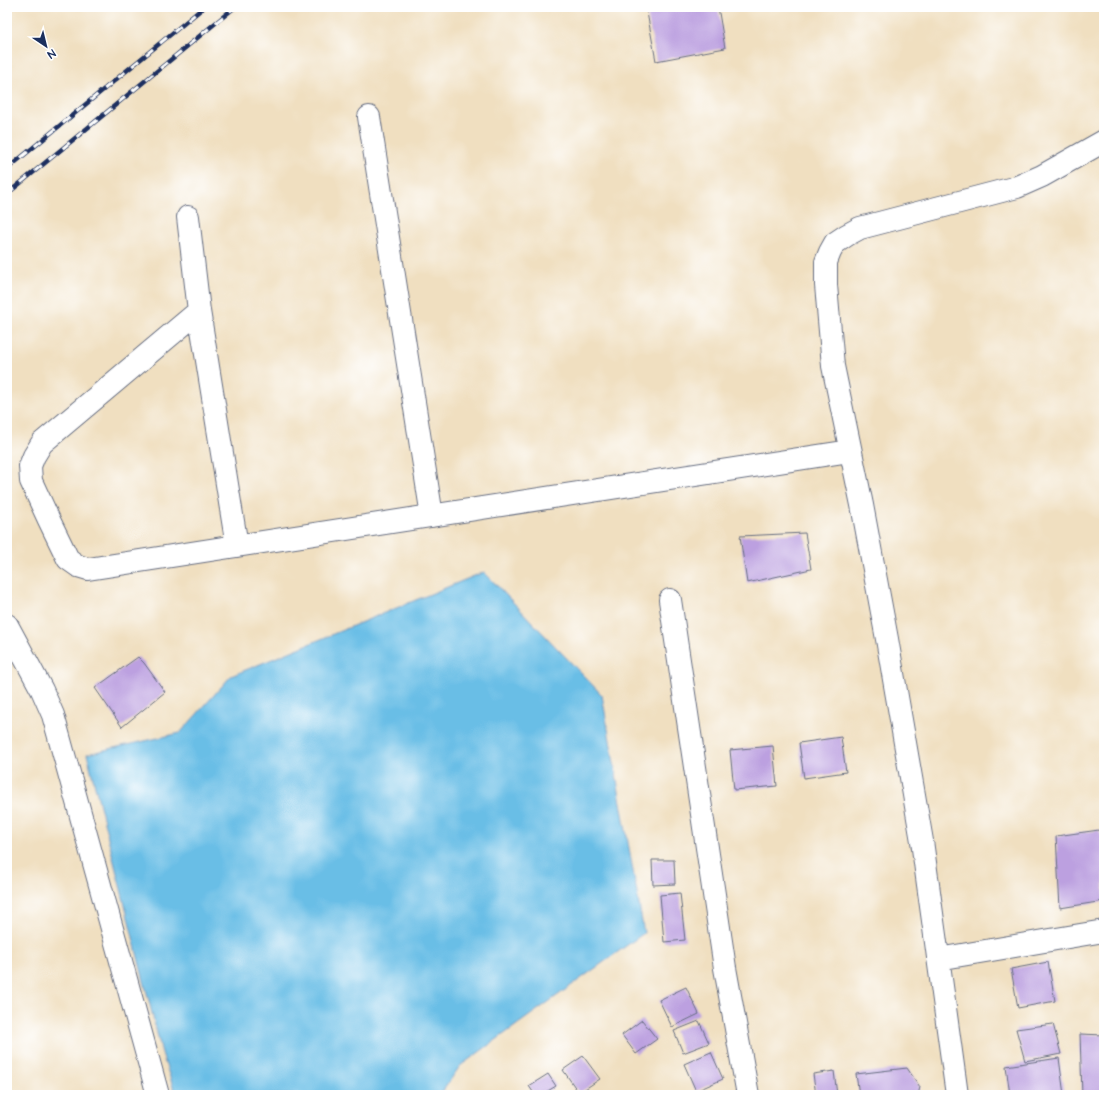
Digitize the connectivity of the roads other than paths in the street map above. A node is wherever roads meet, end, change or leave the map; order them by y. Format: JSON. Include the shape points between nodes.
{"nodes":[{"id":1,"x":369,"y":117,"type":"dead end"},
{"id":2,"x":1104,"y":141,"type":"edge"},
{"id":3,"x":188,"y":217,"type":"dead end"},
{"id":4,"x":199,"y":311,"type":"junction"},
{"id":5,"x":850,"y":451,"type":"junction"},
{"id":6,"x":432,"y":516,"type":"junction"},
{"id":7,"x":237,"y":546,"type":"junction"},
{"id":8,"x":670,"y":600,"type":"dead end"},
{"id":9,"x":7,"y":625,"type":"edge"},
{"id":10,"x":1104,"y":931,"type":"edge"},
{"id":11,"x":938,"y":958,"type":"junction"},
{"id":12,"x":158,"y":1095,"type":"edge"},
{"id":13,"x":748,"y":1095,"type":"edge"},
{"id":14,"x":956,"y":1095,"type":"edge"}],
"edges":[{"from":1,"to":6,"type":"street"},
{"from":2,"to":5,"type":"street","via":[[1017,187],[860,228],[836,243],[826,262],[826,285],[833,366]]},
{"from":3,"to":4,"type":"street"},
{"from":4,"to":7,"type":"street"},
{"from":4,"to":7,"type":"street","via":[[42,443],[30,466],[31,481],[68,559],[78,566],[88,569]]},
{"from":5,"to":6,"type":"street"},
{"from":5,"to":11,"type":"street","via":[[887,639],[922,841]]},
{"from":6,"to":7,"type":"street"},
{"from":8,"to":13,"type":"street"},
{"from":9,"to":12,"type":"street","via":[[53,715]]},
{"from":10,"to":11,"type":"street"},
{"from":11,"to":14,"type":"street"}]}
